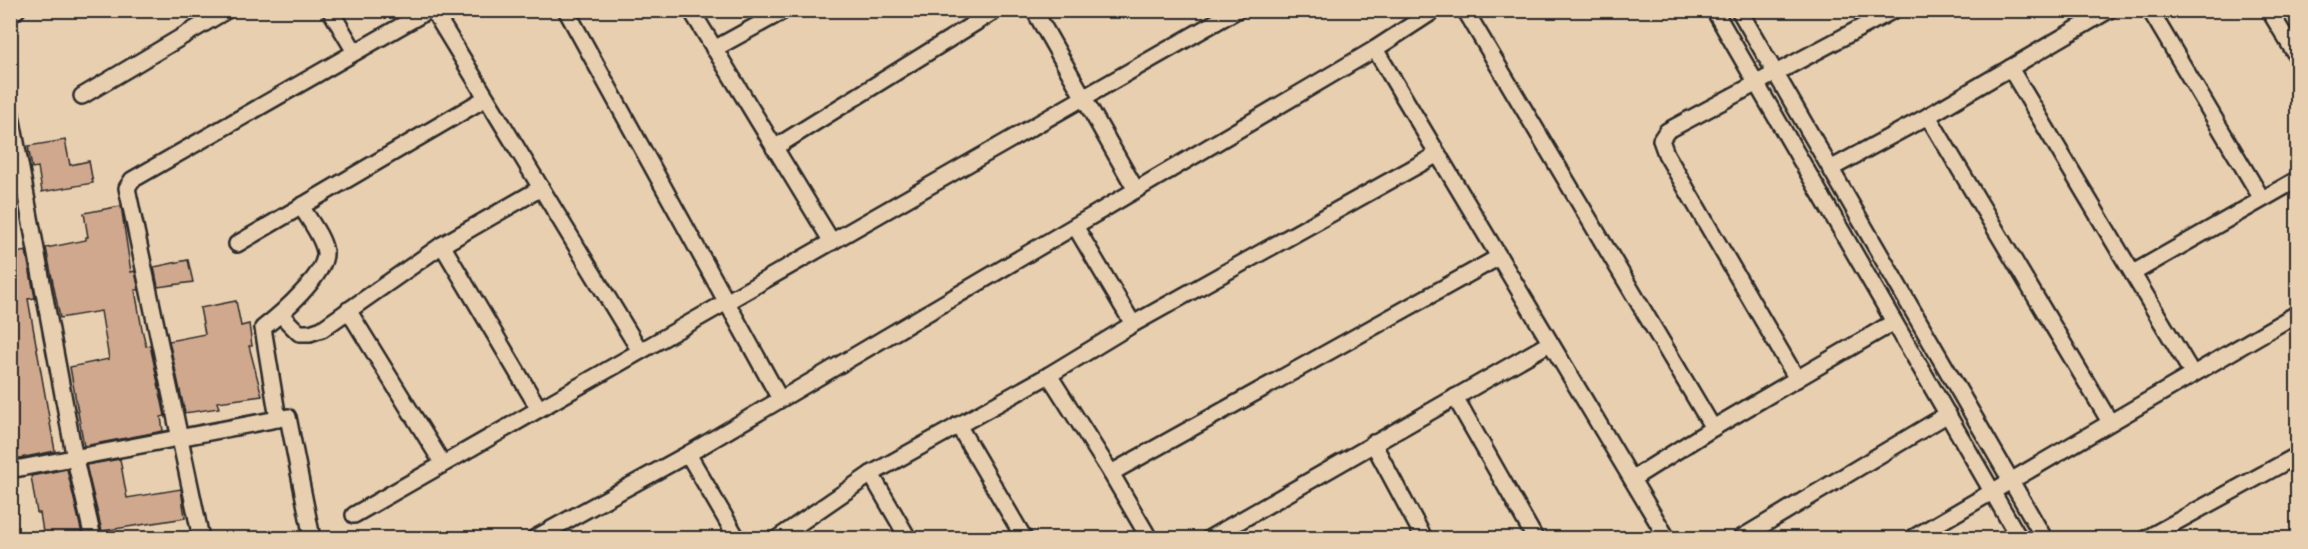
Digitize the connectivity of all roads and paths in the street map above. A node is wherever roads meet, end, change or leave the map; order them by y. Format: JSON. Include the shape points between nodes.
{"nodes":[{"id":1,"x":17,"y":10,"type":"edge"},
{"id":2,"x":227,"y":10,"type":"edge"},
{"id":3,"x":330,"y":10,"type":"edge"},
{"id":4,"x":431,"y":10,"type":"edge"},
{"id":5,"x":566,"y":10,"type":"edge"},
{"id":6,"x":691,"y":10,"type":"edge"},
{"id":7,"x":784,"y":10,"type":"edge"},
{"id":8,"x":996,"y":10,"type":"edge"},
{"id":9,"x":1034,"y":10,"type":"edge"},
{"id":10,"x":1237,"y":10,"type":"edge"},
{"id":11,"x":1435,"y":10,"type":"edge"},
{"id":12,"x":1465,"y":10,"type":"edge"},
{"id":13,"x":1714,"y":10,"type":"edge"},
{"id":14,"x":1739,"y":10,"type":"edge"},
{"id":15,"x":2109,"y":10,"type":"edge"},
{"id":16,"x":2150,"y":10,"type":"edge"},
{"id":17,"x":2269,"y":10,"type":"edge"},
{"id":18,"x":1891,"y":11,"type":"edge"},
{"id":19,"x":10,"y":15,"type":"edge"},
{"id":20,"x":714,"y":49,"type":"junction"},
{"id":21,"x":1375,"y":49,"type":"junction"},
{"id":22,"x":355,"y":52,"type":"junction"},
{"id":23,"x":2298,"y":58,"type":"edge"},
{"id":24,"x":2010,"y":68,"type":"junction"},
{"id":25,"x":1776,"y":74,"type":"junction"},
{"id":26,"x":1757,"y":84,"type":"junction"},
{"id":27,"x":82,"y":96,"type":"dead end"},
{"id":28,"x":1085,"y":97,"type":"junction"},
{"id":29,"x":486,"y":98,"type":"junction"},
{"id":30,"x":10,"y":110,"type":"edge"},
{"id":31,"x":1928,"y":117,"type":"junction"},
{"id":32,"x":774,"y":148,"type":"junction"},
{"id":33,"x":1438,"y":154,"type":"junction"},
{"id":34,"x":1832,"y":168,"type":"junction"},
{"id":35,"x":2298,"y":179,"type":"edge"},
{"id":36,"x":541,"y":188,"type":"junction"},
{"id":37,"x":1136,"y":190,"type":"junction"},
{"id":38,"x":2262,"y":199,"type":"junction"},
{"id":39,"x":301,"y":206,"type":"junction"},
{"id":40,"x":1075,"y":226,"type":"junction"},
{"id":41,"x":832,"y":242,"type":"junction"},
{"id":42,"x":237,"y":244,"type":"dead end"},
{"id":43,"x":442,"y":245,"type":"junction"},
{"id":44,"x":1499,"y":257,"type":"junction"},
{"id":45,"x":2133,"y":273,"type":"junction"},
{"id":46,"x":727,"y":302,"type":"junction"},
{"id":47,"x":348,"y":310,"type":"junction"},
{"id":48,"x":2298,"y":313,"type":"edge"},
{"id":49,"x":281,"y":315,"type":"junction"},
{"id":50,"x":1894,"y":322,"type":"junction"},
{"id":51,"x":1133,"y":324,"type":"junction"},
{"id":52,"x":1550,"y":343,"type":"junction"},
{"id":53,"x":640,"y":351,"type":"junction"},
{"id":54,"x":2192,"y":374,"type":"junction"},
{"id":55,"x":1049,"y":375,"type":"junction"},
{"id":56,"x":1797,"y":379,"type":"junction"},
{"id":57,"x":1455,"y":397,"type":"junction"},
{"id":58,"x":780,"y":399,"type":"junction"},
{"id":59,"x":539,"y":409,"type":"junction"},
{"id":60,"x":1948,"y":414,"type":"junction"},
{"id":61,"x":278,"y":419,"type":"junction"},
{"id":62,"x":2110,"y":422,"type":"junction"},
{"id":63,"x":958,"y":425,"type":"junction"},
{"id":64,"x":1713,"y":428,"type":"junction"},
{"id":65,"x":180,"y":439,"type":"junction"},
{"id":66,"x":1373,"y":443,"type":"junction"},
{"id":67,"x":688,"y":453,"type":"junction"},
{"id":68,"x":2298,"y":455,"type":"edge"},
{"id":69,"x":75,"y":459,"type":"junction"},
{"id":70,"x":443,"y":464,"type":"junction"},
{"id":71,"x":10,"y":470,"type":"edge"},
{"id":72,"x":1112,"y":473,"type":"junction"},
{"id":73,"x":871,"y":474,"type":"junction"},
{"id":74,"x":1632,"y":479,"type":"junction"},
{"id":75,"x":2011,"y":483,"type":"junction"},
{"id":76,"x":1992,"y":494,"type":"junction"},
{"id":77,"x":354,"y":515,"type":"dead end"},
{"id":78,"x":93,"y":538,"type":"edge"},
{"id":79,"x":201,"y":538,"type":"edge"},
{"id":80,"x":312,"y":538,"type":"edge"},
{"id":81,"x":536,"y":538,"type":"edge"},
{"id":82,"x":737,"y":538,"type":"edge"},
{"id":83,"x":782,"y":538,"type":"edge"},
{"id":84,"x":908,"y":538,"type":"edge"},
{"id":85,"x":1024,"y":538,"type":"edge"},
{"id":86,"x":1149,"y":538,"type":"edge"},
{"id":87,"x":1210,"y":538,"type":"edge"},
{"id":88,"x":1424,"y":538,"type":"edge"},
{"id":89,"x":1535,"y":538,"type":"edge"},
{"id":90,"x":1667,"y":538,"type":"edge"},
{"id":91,"x":1741,"y":538,"type":"edge"},
{"id":92,"x":1913,"y":538,"type":"edge"},
{"id":93,"x":2019,"y":538,"type":"edge"},
{"id":94,"x":2044,"y":538,"type":"edge"},
{"id":95,"x":2147,"y":538,"type":"edge"}],
"edges":[{"from":1,"to":19,"type":"street"},
{"from":2,"to":27,"type":"street"},
{"from":3,"to":22,"type":"street"},
{"from":4,"to":22,"type":"street"},
{"from":4,"to":29,"type":"street"},
{"from":5,"to":46,"type":"street"},
{"from":6,"to":20,"type":"street"},
{"from":7,"to":20,"type":"street"},
{"from":8,"to":32,"type":"street"},
{"from":9,"to":28,"type":"street"},
{"from":10,"to":28,"type":"street"},
{"from":11,"to":21,"type":"street"},
{"from":12,"to":64,"type":"street"},
{"from":13,"to":26,"type":"street"},
{"from":14,"to":25,"type":"street"},
{"from":15,"to":24,"type":"street"},
{"from":16,"to":38,"type":"street"},
{"from":17,"to":23,"type":"street"},
{"from":18,"to":25,"type":"street"},
{"from":20,"to":32,"type":"street"},
{"from":21,"to":33,"type":"street"},
{"from":21,"to":37,"type":"street"},
{"from":22,"to":65,"type":"street","via":[[132,180],[126,188]]},
{"from":24,"to":31,"type":"street"},
{"from":24,"to":45,"type":"street"},
{"from":25,"to":26,"type":"street"},
{"from":25,"to":34,"type":"street"},
{"from":26,"to":50,"type":"street"},
{"from":26,"to":56,"type":"street","via":[[1667,131],[1661,140]]},
{"from":28,"to":37,"type":"street"},
{"from":28,"to":41,"type":"street"},
{"from":29,"to":36,"type":"street"},
{"from":29,"to":39,"type":"street"},
{"from":30,"to":69,"type":"street"},
{"from":31,"to":34,"type":"street"},
{"from":31,"to":62,"type":"street"},
{"from":32,"to":41,"type":"street"},
{"from":33,"to":44,"type":"street"},
{"from":33,"to":51,"type":"street"},
{"from":34,"to":75,"type":"street"},
{"from":35,"to":38,"type":"street"},
{"from":36,"to":43,"type":"street"},
{"from":36,"to":53,"type":"street"},
{"from":37,"to":40,"type":"street"},
{"from":38,"to":45,"type":"street"},
{"from":39,"to":42,"type":"street"},
{"from":39,"to":49,"type":"street","via":[[324,244],[326,256],[322,267]]},
{"from":40,"to":51,"type":"street"},
{"from":40,"to":58,"type":"street"},
{"from":41,"to":46,"type":"street"},
{"from":43,"to":47,"type":"street"},
{"from":43,"to":59,"type":"street"},
{"from":44,"to":52,"type":"street"},
{"from":44,"to":72,"type":"street"},
{"from":45,"to":54,"type":"street"},
{"from":46,"to":53,"type":"street"},
{"from":46,"to":58,"type":"street"},
{"from":47,"to":49,"type":"street","via":[[310,333],[299,333]]},
{"from":47,"to":70,"type":"street"},
{"from":48,"to":54,"type":"street"},
{"from":49,"to":61,"type":"street","via":[[263,328]]},
{"from":50,"to":56,"type":"street"},
{"from":50,"to":60,"type":"street"},
{"from":51,"to":55,"type":"street"},
{"from":52,"to":57,"type":"street"},
{"from":52,"to":74,"type":"street"},
{"from":53,"to":59,"type":"street"},
{"from":54,"to":62,"type":"street"},
{"from":55,"to":63,"type":"street"},
{"from":55,"to":72,"type":"street"},
{"from":56,"to":64,"type":"street"},
{"from":57,"to":66,"type":"street"},
{"from":57,"to":89,"type":"street"},
{"from":58,"to":67,"type":"street"},
{"from":59,"to":70,"type":"street"},
{"from":60,"to":76,"type":"street"},
{"from":60,"to":91,"type":"street"},
{"from":61,"to":65,"type":"street"},
{"from":61,"to":80,"type":"street","via":[[288,417]]},
{"from":62,"to":75,"type":"street"},
{"from":63,"to":73,"type":"street"},
{"from":63,"to":85,"type":"street"},
{"from":64,"to":74,"type":"street"},
{"from":65,"to":69,"type":"street"},
{"from":65,"to":79,"type":"street"},
{"from":66,"to":87,"type":"street"},
{"from":66,"to":88,"type":"street"},
{"from":67,"to":81,"type":"street"},
{"from":67,"to":82,"type":"street"},
{"from":68,"to":95,"type":"street"},
{"from":69,"to":71,"type":"street"},
{"from":69,"to":78,"type":"street"},
{"from":70,"to":77,"type":"street"},
{"from":72,"to":86,"type":"street"},
{"from":73,"to":83,"type":"street"},
{"from":73,"to":84,"type":"street"},
{"from":74,"to":90,"type":"street"},
{"from":75,"to":76,"type":"street"},
{"from":75,"to":94,"type":"street"},
{"from":76,"to":92,"type":"street"},
{"from":76,"to":93,"type":"street"}]}
